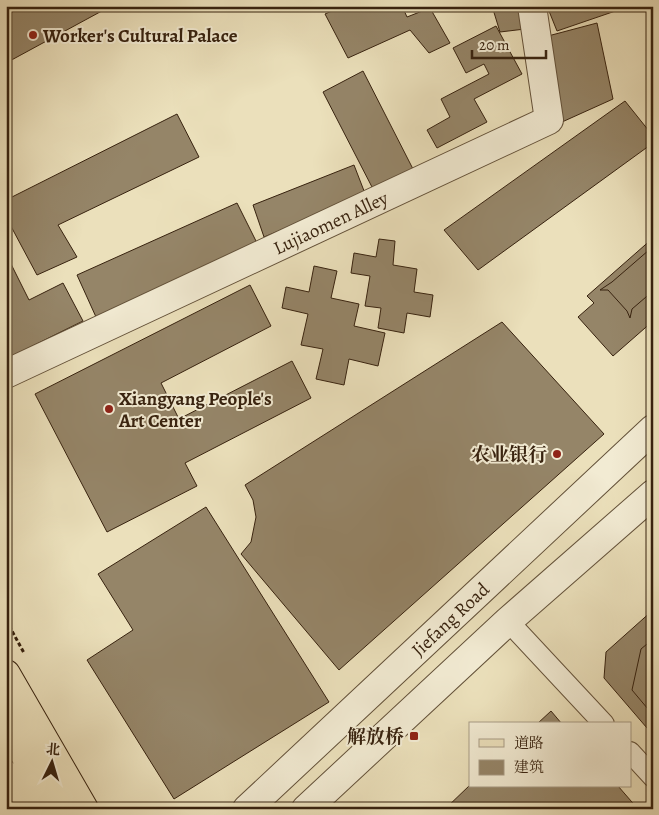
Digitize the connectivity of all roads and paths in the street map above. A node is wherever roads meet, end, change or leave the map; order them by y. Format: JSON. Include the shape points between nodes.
{"nodes":[{"id":1,"x":532,"y":6,"type":"edge"},
{"id":2,"x":6,"y":374,"type":"edge"},
{"id":3,"x":653,"y":429,"type":"edge"},
{"id":4,"x":653,"y":494,"type":"edge"},
{"id":5,"x":508,"y":621,"type":"junction"},
{"id":6,"x":6,"y":674,"type":"edge"},
{"id":7,"x":6,"y":722,"type":"edge"},
{"id":8,"x":602,"y":722,"type":"edge"},
{"id":9,"x":632,"y":754,"type":"edge"},
{"id":10,"x":6,"y":775,"type":"edge"},
{"id":11,"x":653,"y":777,"type":"edge"},
{"id":12,"x":66,"y":778,"type":"junction"},
{"id":13,"x":25,"y":809,"type":"edge"},
{"id":14,"x":55,"y":809,"type":"edge"},
{"id":15,"x":84,"y":809,"type":"edge"},
{"id":16,"x":93,"y":809,"type":"edge"},
{"id":17,"x":247,"y":809,"type":"edge"},
{"id":18,"x":306,"y":809,"type":"edge"}],
"edges":[{"from":1,"to":2,"type":"street","name":"Lujiaomen Alley","via":[[549,120]]},
{"from":3,"to":17,"type":"street","name":"Jiefang Road"},
{"from":4,"to":5,"type":"street"},
{"from":5,"to":8,"type":"street"},
{"from":5,"to":18,"type":"street"},
{"from":6,"to":12,"type":"main road"},
{"from":7,"to":14,"type":"main road"},
{"from":9,"to":11,"type":"street"},
{"from":10,"to":13,"type":"main road"},
{"from":12,"to":15,"type":"main road"},
{"from":12,"to":16,"type":"street"}]}
